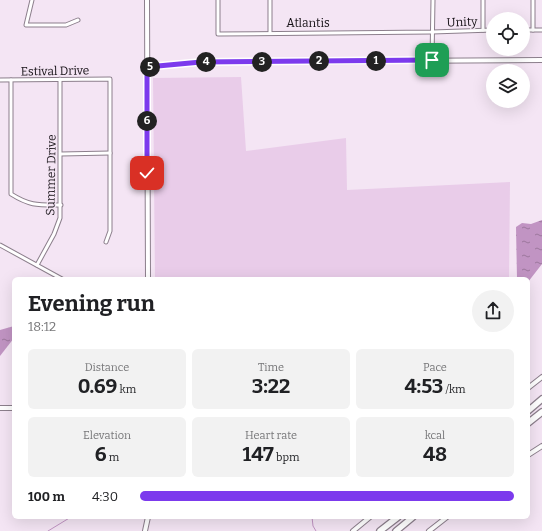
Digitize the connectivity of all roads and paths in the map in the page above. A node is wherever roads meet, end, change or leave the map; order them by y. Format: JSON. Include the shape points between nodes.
{"nodes":[{"id":1,"x":32,"y":0,"type":"edge"},
{"id":2,"x":147,"y":0,"type":"edge"},
{"id":3,"x":218,"y":0,"type":"edge"},
{"id":4,"x":270,"y":0,"type":"edge"},
{"id":5,"x":433,"y":0,"type":"edge"},
{"id":6,"x":483,"y":0,"type":"edge"},
{"id":7,"x":533,"y":0,"type":"edge"},
{"id":8,"x":78,"y":20,"type":"dead end"},
{"id":9,"x":483,"y":30,"type":"joint"},
{"id":10,"x":533,"y":30,"type":"joint"},
{"id":11,"x":542,"y":30,"type":"edge"},
{"id":12,"x":270,"y":32,"type":"junction"},
{"id":13,"x":432,"y":32,"type":"junction"},
{"id":14,"x":432,"y":60,"type":"junction"},
{"id":15,"x":542,"y":60,"type":"edge"},
{"id":16,"x":147,"y":67,"type":"junction"},
{"id":17,"x":0,"y":80,"type":"edge"},
{"id":18,"x":11,"y":80,"type":"junction"},
{"id":19,"x":60,"y":80,"type":"junction"},
{"id":20,"x":110,"y":153,"type":"junction"},
{"id":21,"x":60,"y":154,"type":"junction"},
{"id":22,"x":60,"y":205,"type":"junction"},
{"id":23,"x":106,"y":242,"type":"dead end"},
{"id":24,"x":0,"y":244,"type":"edge"},
{"id":25,"x":37,"y":265,"type":"junction"},
{"id":26,"x":58,"y":277,"type":"edge"},
{"id":27,"x":148,"y":277,"type":"edge"},
{"id":28,"x":542,"y":376,"type":"edge"},
{"id":29,"x":530,"y":386,"type":"edge"},
{"id":30,"x":542,"y":399,"type":"edge"},
{"id":31,"x":0,"y":408,"type":"edge"},
{"id":32,"x":12,"y":408,"type":"edge"},
{"id":33,"x":530,"y":408,"type":"edge"},
{"id":34,"x":542,"y":412,"type":"edge"},
{"id":35,"x":530,"y":421,"type":"edge"},
{"id":36,"x":542,"y":446,"type":"edge"},
{"id":37,"x":530,"y":453,"type":"edge"},
{"id":38,"x":148,"y":519,"type":"edge"},
{"id":39,"x":368,"y":519,"type":"edge"},
{"id":40,"x":395,"y":519,"type":"edge"},
{"id":41,"x":411,"y":519,"type":"edge"},
{"id":42,"x":444,"y":519,"type":"edge"},
{"id":43,"x":145,"y":531,"type":"edge"},
{"id":44,"x":353,"y":531,"type":"edge"},
{"id":45,"x":380,"y":531,"type":"edge"},
{"id":46,"x":396,"y":531,"type":"edge"},
{"id":47,"x":429,"y":531,"type":"edge"}],
"edges":[{"from":1,"to":8,"type":"street","via":[[26,25],[66,25]]},
{"from":2,"to":16,"type":"street"},
{"from":3,"to":12,"type":"street","name":"Atlantis","via":[[218,34]]},
{"from":4,"to":12,"type":"street"},
{"from":5,"to":13,"type":"street"},
{"from":6,"to":9,"type":"street"},
{"from":7,"to":10,"type":"street"},
{"from":9,"to":13,"type":"street","name":"Unity"},
{"from":10,"to":11,"type":"street"},
{"from":12,"to":13,"type":"street","name":"Atlantis"},
{"from":13,"to":14,"type":"street"},
{"from":14,"to":15,"type":"street"},
{"from":14,"to":16,"type":"street","via":[[201,62]]},
{"from":16,"to":27,"type":"street"},
{"from":17,"to":18,"type":"street","name":"Estival Drive"},
{"from":18,"to":19,"type":"street","name":"Estival Drive"},
{"from":18,"to":22,"type":"street","via":[[11,194],[32,204]]},
{"from":19,"to":20,"type":"street","name":"Estival Drive","via":[[110,79]]},
{"from":19,"to":21,"type":"street","name":"Summer Drive"},
{"from":20,"to":21,"type":"street"},
{"from":20,"to":23,"type":"street","via":[[110,231]]},
{"from":21,"to":22,"type":"street","name":"Summer Drive"},
{"from":22,"to":25,"type":"street","name":"Summer Drive","via":[[57,228]]},
{"from":24,"to":25,"type":"street"},
{"from":25,"to":26,"type":"street"},
{"from":28,"to":29,"type":"street"},
{"from":30,"to":33,"type":"highway"},
{"from":31,"to":32,"type":"street"},
{"from":34,"to":35,"type":"highway"},
{"from":36,"to":37,"type":"street"},
{"from":38,"to":43,"type":"street"},
{"from":39,"to":44,"type":"street"},
{"from":40,"to":45,"type":"highway"},
{"from":41,"to":46,"type":"highway"},
{"from":42,"to":47,"type":"street"}]}
